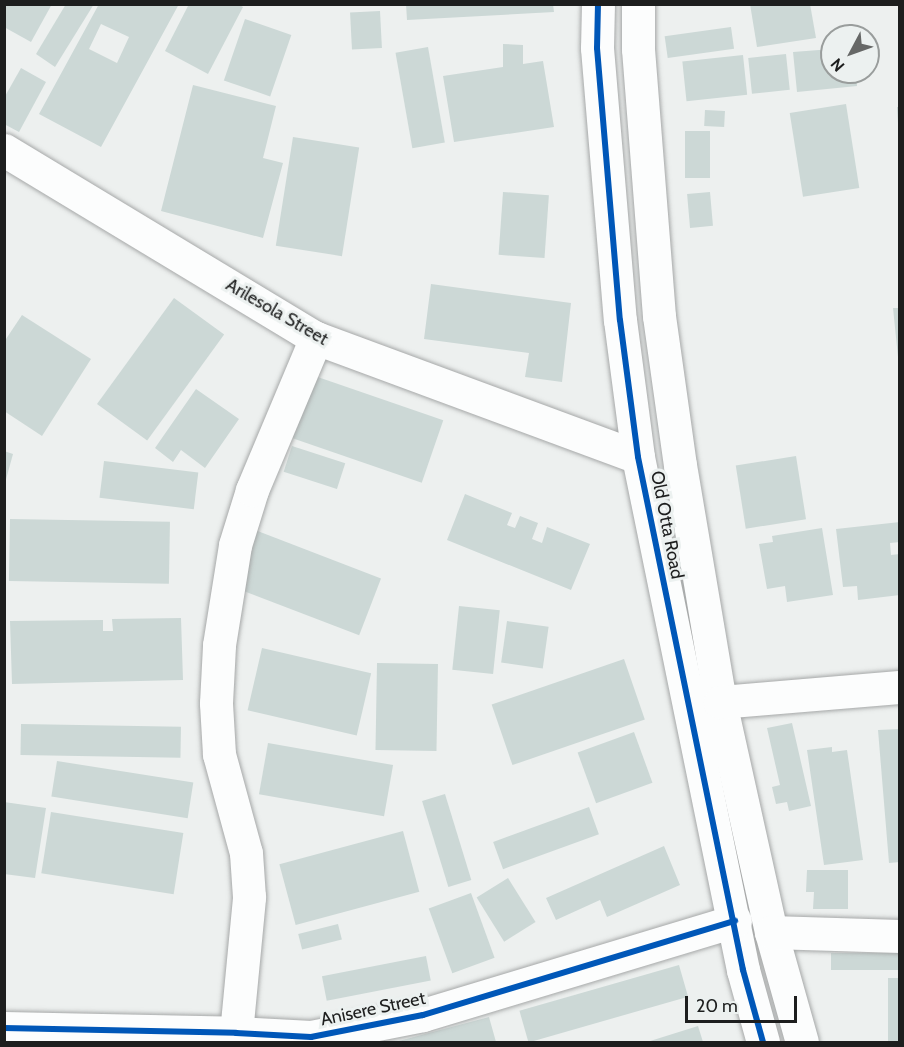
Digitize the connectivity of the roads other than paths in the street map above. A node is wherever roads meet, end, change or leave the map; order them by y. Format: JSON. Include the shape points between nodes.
{"nodes":[{"id":1,"x":598,"y":4,"type":"edge"},
{"id":2,"x":638,"y":4,"type":"edge"},
{"id":3,"x":4,"y":150,"type":"edge"},
{"id":4,"x":316,"y":338,"type":"junction"},
{"id":5,"x":638,"y":457,"type":"junction"},
{"id":6,"x":900,"y":687,"type":"edge"},
{"id":7,"x":720,"y":702,"type":"junction"},
{"id":8,"x":735,"y":921,"type":"junction"},
{"id":9,"x":771,"y":932,"type":"junction"},
{"id":10,"x":900,"y":936,"type":"edge"},
{"id":11,"x":4,"y":1028,"type":"edge"},
{"id":12,"x":236,"y":1033,"type":"junction"},
{"id":13,"x":311,"y":1040,"type":"edge"},
{"id":14,"x":762,"y":1042,"type":"edge"},
{"id":15,"x":802,"y":1042,"type":"edge"}],
"edges":[{"from":1,"to":5,"type":"street","name":"Old Otta Road","via":[[597,48],[618,296]]},
{"from":2,"to":7,"type":"street","name":"Old Otta Road","via":[[638,49],[659,316]]},
{"from":3,"to":4,"type":"street","name":"Arilesola Street"},
{"from":4,"to":5,"type":"street","name":"Arilesola Street"},
{"from":4,"to":12,"type":"street","via":[[245,512],[235,545],[219,645],[219,754],[246,853],[249,897]]},
{"from":5,"to":8,"type":"street","name":"Old Otta Road","via":[[692,732]]},
{"from":6,"to":7,"type":"street"},
{"from":7,"to":9,"type":"street","name":"Old Otta Road"},
{"from":8,"to":13,"type":"street","name":"Anisere Street","via":[[423,1015]]},
{"from":8,"to":14,"type":"street","name":"Old Otta Road","via":[[742,970]]},
{"from":9,"to":10,"type":"street"},
{"from":9,"to":15,"type":"street","name":"Old Otta Road"},
{"from":11,"to":12,"type":"street","name":"Anisere Street"},
{"from":12,"to":13,"type":"street","name":"Anisere Street"}]}
